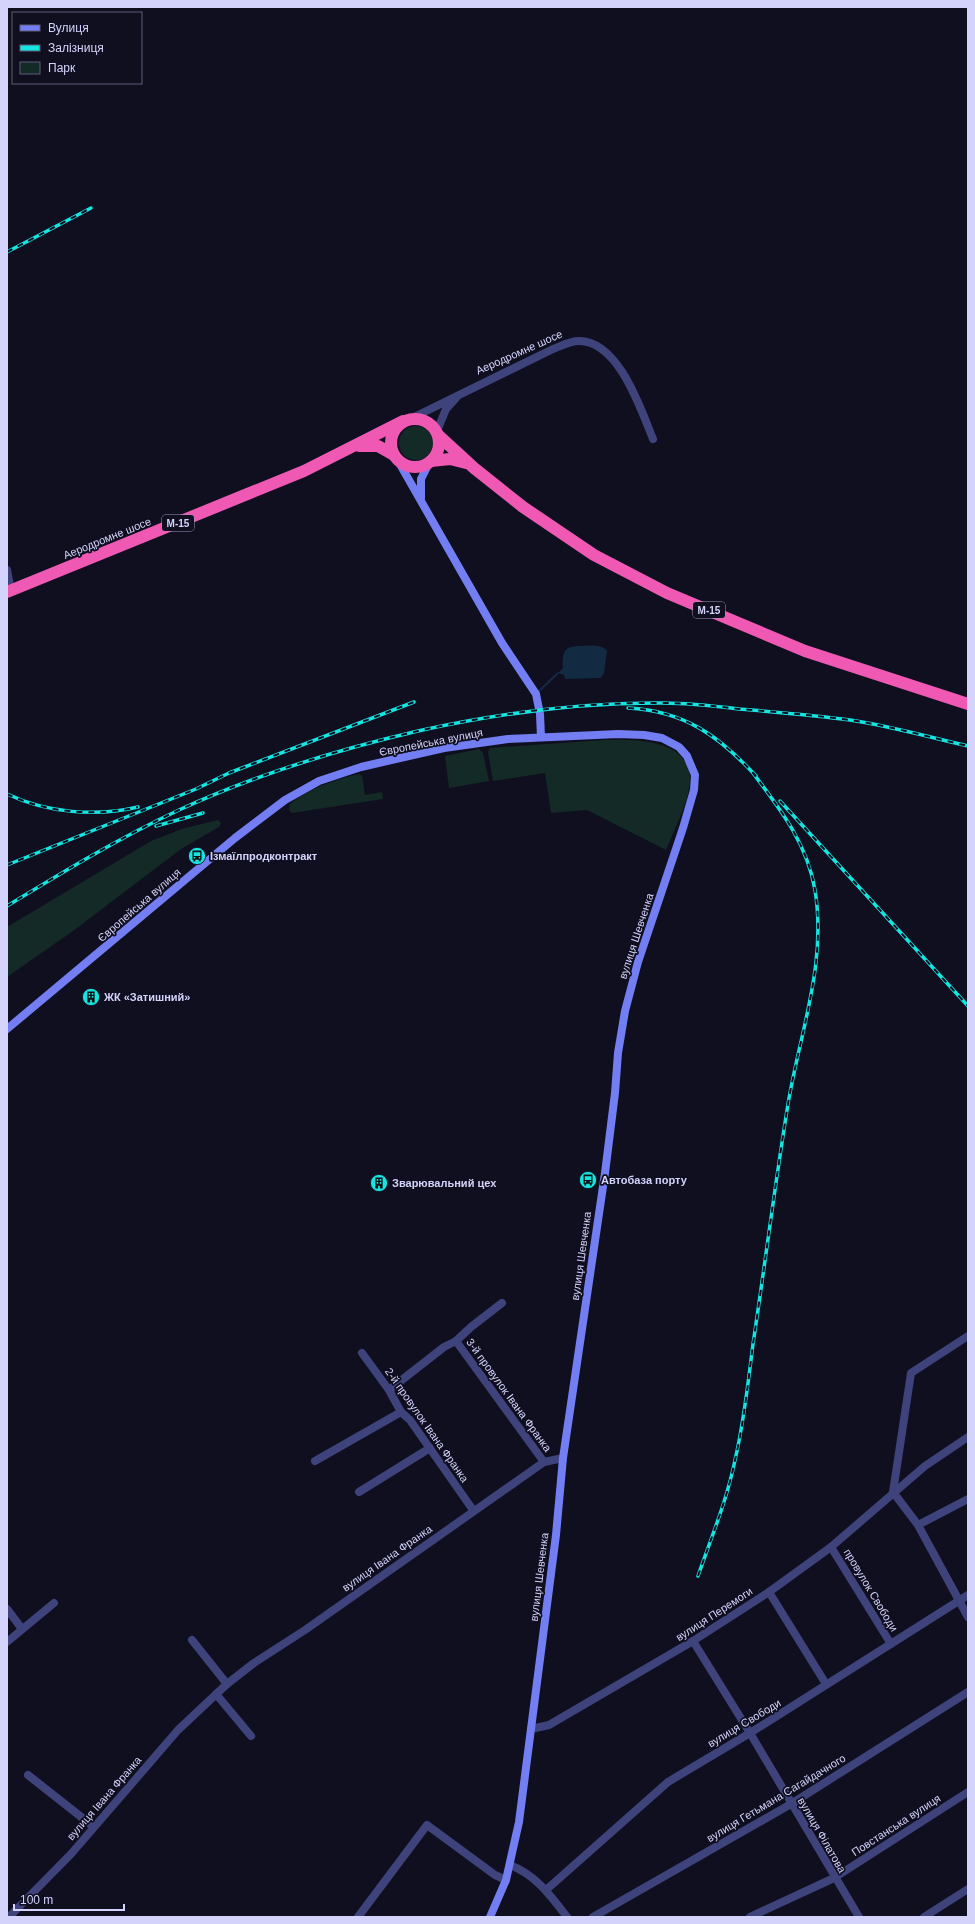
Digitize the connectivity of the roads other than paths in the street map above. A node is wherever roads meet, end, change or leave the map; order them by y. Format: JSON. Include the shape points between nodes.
{"nodes":[{"id":1,"x":462,"y":392,"type":"junction"},
{"id":2,"x":406,"y":421,"type":"junction"},
{"id":3,"x":438,"y":433,"type":"junction"},
{"id":4,"x":653,"y":439,"type":"dead end"},
{"id":5,"x":348,"y":450,"type":"junction"},
{"id":6,"x":396,"y":457,"type":"junction"},
{"id":7,"x":430,"y":462,"type":"junction"},
{"id":8,"x":474,"y":468,"type":"junction"},
{"id":9,"x":424,"y":506,"type":"junction"},
{"id":10,"x":7,"y":570,"type":"edge"},
{"id":11,"x":9,"y":591,"type":"edge"},
{"id":12,"x":968,"y":704,"type":"edge"},
{"id":13,"x":541,"y":737,"type":"junction"},
{"id":14,"x":7,"y":1030,"type":"edge"},
{"id":15,"x":502,"y":1303,"type":"dead end"},
{"id":16,"x":968,"y":1336,"type":"edge"},
{"id":17,"x":456,"y":1341,"type":"junction"},
{"id":18,"x":362,"y":1353,"type":"dead end"},
{"id":19,"x":389,"y":1390,"type":"junction"},
{"id":20,"x":401,"y":1412,"type":"junction"},
{"id":21,"x":968,"y":1437,"type":"edge"},
{"id":22,"x":430,"y":1448,"type":"junction"},
{"id":23,"x":563,"y":1458,"type":"junction"},
{"id":24,"x":316,"y":1461,"type":"dead end"},
{"id":25,"x":544,"y":1462,"type":"junction"},
{"id":26,"x":359,"y":1492,"type":"dead end"},
{"id":27,"x":893,"y":1492,"type":"junction"},
{"id":28,"x":968,"y":1499,"type":"edge"},
{"id":29,"x":474,"y":1510,"type":"junction"},
{"id":30,"x":918,"y":1525,"type":"junction"},
{"id":31,"x":831,"y":1546,"type":"junction"},
{"id":32,"x":769,"y":1592,"type":"junction"},
{"id":33,"x":968,"y":1595,"type":"edge"},
{"id":34,"x":958,"y":1600,"type":"junction"},
{"id":35,"x":54,"y":1603,"type":"dead end"},
{"id":36,"x":7,"y":1609,"type":"edge"},
{"id":37,"x":968,"y":1618,"type":"edge"},
{"id":38,"x":22,"y":1629,"type":"junction"},
{"id":39,"x":192,"y":1640,"type":"dead end"},
{"id":40,"x":693,"y":1641,"type":"junction"},
{"id":41,"x":7,"y":1642,"type":"edge"},
{"id":42,"x":891,"y":1644,"type":"junction"},
{"id":43,"x":227,"y":1684,"type":"junction"},
{"id":44,"x":826,"y":1684,"type":"junction"},
{"id":45,"x":968,"y":1692,"type":"edge"},
{"id":46,"x":216,"y":1694,"type":"junction"},
{"id":47,"x":531,"y":1729,"type":"junction"},
{"id":48,"x":750,"y":1733,"type":"junction"},
{"id":49,"x":251,"y":1736,"type":"dead end"},
{"id":50,"x":28,"y":1775,"type":"dead end"},
{"id":51,"x":968,"y":1792,"type":"edge"},
{"id":52,"x":791,"y":1804,"type":"junction"},
{"id":53,"x":94,"y":1827,"type":"junction"},
{"id":54,"x":510,"y":1865,"type":"junction"},
{"id":55,"x":834,"y":1878,"type":"junction"},
{"id":56,"x":506,"y":1880,"type":"junction"},
{"id":57,"x":968,"y":1889,"type":"edge"},
{"id":58,"x":546,"y":1890,"type":"junction"},
{"id":59,"x":9,"y":1917,"type":"edge"},
{"id":60,"x":358,"y":1917,"type":"edge"},
{"id":61,"x":490,"y":1917,"type":"edge"},
{"id":62,"x":567,"y":1917,"type":"edge"},
{"id":63,"x":593,"y":1917,"type":"edge"},
{"id":64,"x":750,"y":1917,"type":"edge"},
{"id":65,"x":859,"y":1917,"type":"edge"},
{"id":66,"x":924,"y":1917,"type":"edge"}],
"edges":[{"from":1,"to":2,"type":"street","name":"Аеродромне шосе"},
{"from":1,"to":3,"type":"street","name":"Аеродромне шосе","via":[[446,409]]},
{"from":1,"to":4,"type":"street","name":"Аеродромне шосе","via":[[566,343],[580,341],[602,350],[615,362],[644,413]]},
{"from":2,"to":3,"type":"highway","number":"М-15","via":[[422,419]]},
{"from":2,"to":5,"type":"highway","name":"Аеродромне шосе","number":"М-15"},
{"from":2,"to":6,"type":"highway","via":[[396,428],[392,436],[391,446]]},
{"from":3,"to":7,"type":"highway","via":[[439,449]]},
{"from":3,"to":8,"type":"highway","number":"М-15"},
{"from":5,"to":6,"type":"highway","name":"Аеродромне шосе","number":"М-15","via":[[372,445],[384,448]]},
{"from":5,"to":11,"type":"highway","name":"Аеродромне шосе","number":"М-15","via":[[255,492]]},
{"from":6,"to":7,"type":"highway","number":"М-15","via":[[405,465],[415,467]]},
{"from":6,"to":9,"type":"main road"},
{"from":7,"to":8,"type":"highway","number":"М-15","via":[[457,460]]},
{"from":7,"to":9,"type":"main road","via":[[421,479]]},
{"from":8,"to":12,"type":"highway","number":"М-15","via":[[523,507],[594,555],[668,593],[805,651]]},
{"from":9,"to":13,"type":"main road","via":[[502,643],[536,694]]},
{"from":10,"to":11,"type":"street"},
{"from":13,"to":14,"type":"main road","name":"Європейська вулиця","via":[[444,748],[345,772],[302,790],[229,843]]},
{"from":13,"to":23,"type":"main road","name":"вулиця Шевченка","via":[[618,734],[662,738],[679,747],[687,756],[695,775],[694,790],[683,828],[638,962],[625,1011],[605,1173]]},
{"from":15,"to":17,"type":"street"},
{"from":16,"to":27,"type":"street","via":[[911,1374]]},
{"from":17,"to":19,"type":"street","via":[[444,1347]]},
{"from":17,"to":25,"type":"street","name":"3-й провулок Івана Франка"},
{"from":18,"to":19,"type":"street","name":"2-й провулок Івана Франка"},
{"from":19,"to":20,"type":"street","name":"2-й провулок Івана Франка"},
{"from":20,"to":22,"type":"street","name":"2-й провулок Івана Франка"},
{"from":20,"to":24,"type":"street"},
{"from":21,"to":27,"type":"street","name":"вулиця Перемоги","via":[[925,1466]]},
{"from":22,"to":26,"type":"street"},
{"from":22,"to":29,"type":"street","name":"2-й провулок Івана Франка"},
{"from":23,"to":25,"type":"street","name":"вулиця Івана Франка"},
{"from":23,"to":47,"type":"main road","name":"вулиця Шевченка","via":[[556,1535]]},
{"from":25,"to":29,"type":"street","name":"вулиця Івана Франка"},
{"from":27,"to":30,"type":"street"},
{"from":27,"to":31,"type":"street","name":"вулиця Перемоги"},
{"from":28,"to":30,"type":"street"},
{"from":29,"to":43,"type":"street","name":"вулиця Івана Франка"},
{"from":30,"to":34,"type":"street"},
{"from":31,"to":32,"type":"street","name":"вулиця Перемоги"},
{"from":31,"to":42,"type":"street","name":"провулок Свободи"},
{"from":32,"to":40,"type":"street","name":"вулиця Перемоги"},
{"from":32,"to":44,"type":"street"},
{"from":33,"to":34,"type":"street","name":"вулиця Свободи"},
{"from":34,"to":37,"type":"street"},
{"from":34,"to":42,"type":"street","name":"вулиця Свободи"},
{"from":35,"to":38,"type":"street"},
{"from":36,"to":38,"type":"street"},
{"from":38,"to":41,"type":"street"},
{"from":39,"to":43,"type":"street"},
{"from":40,"to":47,"type":"street","name":"вулиця Перемоги","via":[[549,1725]]},
{"from":40,"to":48,"type":"street","name":"вулиця Філатова"},
{"from":42,"to":44,"type":"street","name":"вулиця Свободи"},
{"from":43,"to":46,"type":"street","name":"вулиця Івана Франка"},
{"from":44,"to":48,"type":"street","name":"вулиця Свободи"},
{"from":45,"to":52,"type":"street","name":"вулиця Гетьмана Сагайдачного"},
{"from":46,"to":49,"type":"street"},
{"from":46,"to":53,"type":"street","name":"вулиця Івана Франка","via":[[178,1730]]},
{"from":47,"to":54,"type":"main road","name":"вулиця Шевченка","via":[[519,1822]]},
{"from":48,"to":52,"type":"street","name":"вулиця Філатова"},
{"from":48,"to":58,"type":"street","name":"вулиця Свободи","via":[[668,1782]]},
{"from":50,"to":53,"type":"street"},
{"from":51,"to":55,"type":"street","name":"Повстанська вулиця"},
{"from":52,"to":55,"type":"street","name":"вулиця Філатова"},
{"from":52,"to":63,"type":"street","name":"вулиця Гетьмана Сагайдачного"},
{"from":53,"to":59,"type":"street","name":"вулиця Івана Франка"},
{"from":54,"to":56,"type":"main road","name":"вулиця Шевченка"},
{"from":54,"to":58,"type":"street","via":[[521,1870]]},
{"from":55,"to":64,"type":"street","name":"Повстанська вулиця"},
{"from":55,"to":65,"type":"street","name":"вулиця Філатова"},
{"from":56,"to":60,"type":"street","via":[[495,1875],[427,1825]]},
{"from":56,"to":61,"type":"main road","name":"вулиця Шевченка"},
{"from":57,"to":66,"type":"street"},
{"from":58,"to":62,"type":"street"}]}
